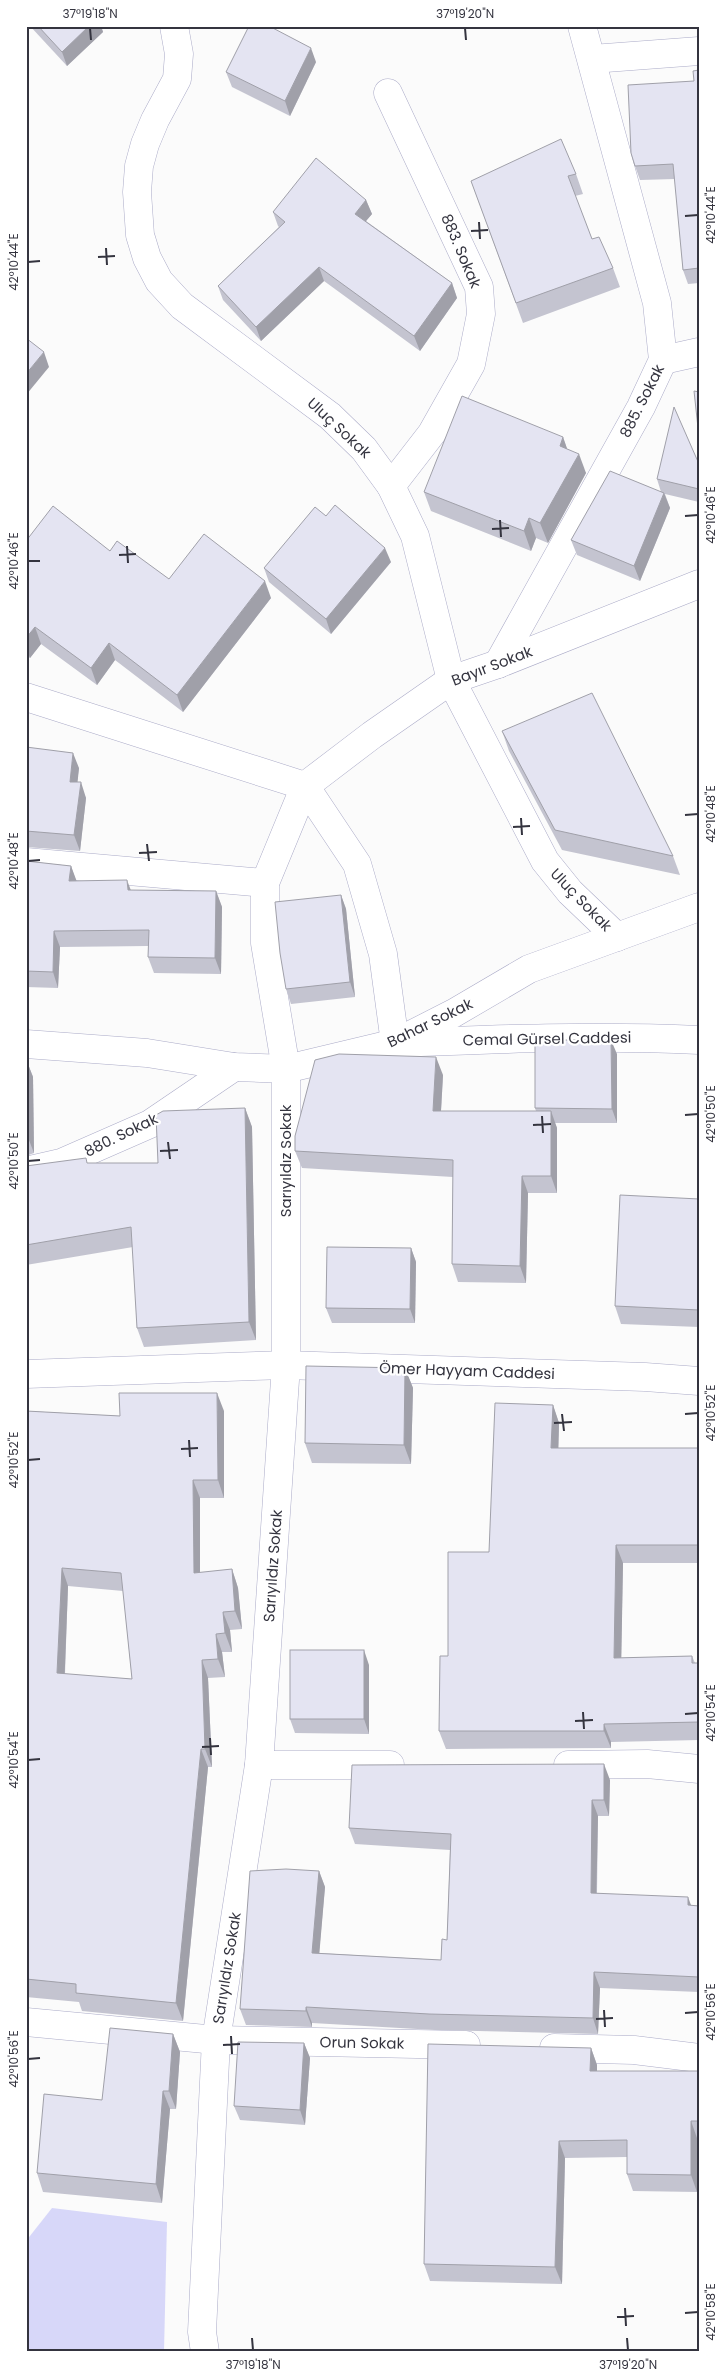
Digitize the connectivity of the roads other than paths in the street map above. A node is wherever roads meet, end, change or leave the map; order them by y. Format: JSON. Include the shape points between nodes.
{"nodes":[{"id":1,"x":174,"y":26,"type":"edge"},
{"id":2,"x":582,"y":26,"type":"edge"},
{"id":3,"x":699,"y":51,"type":"edge"},
{"id":4,"x":592,"y":59,"type":"junction"},
{"id":5,"x":388,"y":93,"type":"dead end"},
{"id":6,"x":699,"y":352,"type":"edge"},
{"id":7,"x":663,"y":360,"type":"junction"},
{"id":8,"x":391,"y":486,"type":"junction"},
{"id":9,"x":699,"y":584,"type":"edge"},
{"id":10,"x":498,"y":664,"type":"junction"},
{"id":11,"x":452,"y":680,"type":"junction"},
{"id":12,"x":26,"y":697,"type":"edge"},
{"id":13,"x":305,"y":786,"type":"junction"},
{"id":14,"x":26,"y":862,"type":"edge"},
{"id":15,"x":265,"y":883,"type":"junction"},
{"id":16,"x":699,"y":906,"type":"edge"},
{"id":17,"x":617,"y":937,"type":"junction"},
{"id":18,"x":699,"y":1040,"type":"edge"},
{"id":19,"x":26,"y":1044,"type":"edge"},
{"id":20,"x":394,"y":1044,"type":"junction"},
{"id":21,"x":234,"y":1066,"type":"junction"},
{"id":22,"x":286,"y":1069,"type":"junction"},
{"id":23,"x":26,"y":1171,"type":"edge"},
{"id":24,"x":286,"y":1365,"type":"junction"},
{"id":25,"x":26,"y":1374,"type":"edge"},
{"id":26,"x":699,"y":1381,"type":"edge"},
{"id":27,"x":259,"y":1765,"type":"junction"},
{"id":28,"x":418,"y":1765,"type":"edge"},
{"id":29,"x":548,"y":1765,"type":"edge"},
{"id":30,"x":699,"y":1769,"type":"edge"},
{"id":31,"x":26,"y":2022,"type":"edge"},
{"id":32,"x":216,"y":2040,"type":"junction"},
{"id":33,"x":486,"y":2046,"type":"edge"},
{"id":34,"x":526,"y":2047,"type":"edge"},
{"id":35,"x":699,"y":2058,"type":"edge"},
{"id":36,"x":205,"y":2352,"type":"edge"}],
"edges":[{"from":1,"to":8,"type":"street","name":"Uluç Sokak","via":[[179,54],[176,79],[155,120],[139,166],[136,192],[146,258],[159,281],[182,306],[330,416],[364,449]]},
{"from":2,"to":4,"type":"street","name":"885. Sokak"},
{"from":3,"to":4,"type":"street"},
{"from":4,"to":7,"type":"street","name":"885. Sokak","via":[[657,303]]},
{"from":5,"to":8,"type":"street","name":"883. Sokak","via":[[479,286],[481,314],[471,364],[432,433]]},
{"from":6,"to":7,"type":"street"},
{"from":7,"to":10,"type":"street","name":"885. Sokak","via":[[641,407]]},
{"from":8,"to":11,"type":"street","name":"Uluç Sokak","via":[[415,536]]},
{"from":9,"to":10,"type":"street","name":"Bayır Sokak"},
{"from":10,"to":11,"type":"street","name":"Bayır Sokak"},
{"from":11,"to":13,"type":"street","name":"Bayır Sokak"},
{"from":11,"to":17,"type":"street","name":"Uluç Sokak","via":[[545,862],[570,892]]},
{"from":12,"to":13,"type":"street"},
{"from":13,"to":15,"type":"street","name":"Sarıyıldız Sokak"},
{"from":13,"to":20,"type":"street","via":[[357,864],[383,954]]},
{"from":14,"to":15,"type":"street"},
{"from":15,"to":22,"type":"street","name":"Sarıyıldız Sokak","via":[[265,942]]},
{"from":16,"to":17,"type":"street","name":"Bahar Sokak"},
{"from":17,"to":20,"type":"street","name":"Bahar Sokak","via":[[529,969]]},
{"from":18,"to":20,"type":"street","name":"Cemal Gürsel Caddesi","via":[[540,1038]]},
{"from":19,"to":21,"type":"street","name":"Bahar Sokak","via":[[147,1053]]},
{"from":20,"to":22,"type":"street","name":"Bahar Sokak"},
{"from":21,"to":22,"type":"street","name":"Bahar Sokak"},
{"from":21,"to":23,"type":"street","name":"880. Sokak","via":[[150,1124],[61,1163]]},
{"from":22,"to":24,"type":"street","name":"Sarıyıldız Sokak"},
{"from":24,"to":25,"type":"street","name":"Ömer Hayyam Caddesi"},
{"from":24,"to":26,"type":"street","name":"Ömer Hayyam Caddesi"},
{"from":24,"to":27,"type":"street","name":"Sarıyıldız Sokak"},
{"from":27,"to":28,"type":"street"},
{"from":27,"to":32,"type":"street","name":"Sarıyıldız Sokak"},
{"from":29,"to":30,"type":"street","via":[[647,1764]]},
{"from":31,"to":32,"type":"street","name":"Orun Sokak"},
{"from":32,"to":33,"type":"street","name":"Orun Sokak"},
{"from":32,"to":36,"type":"street","name":"Sarıyıldız Sokak","via":[[202,2332]]},
{"from":34,"to":35,"type":"street","via":[[634,2050]]}]}
